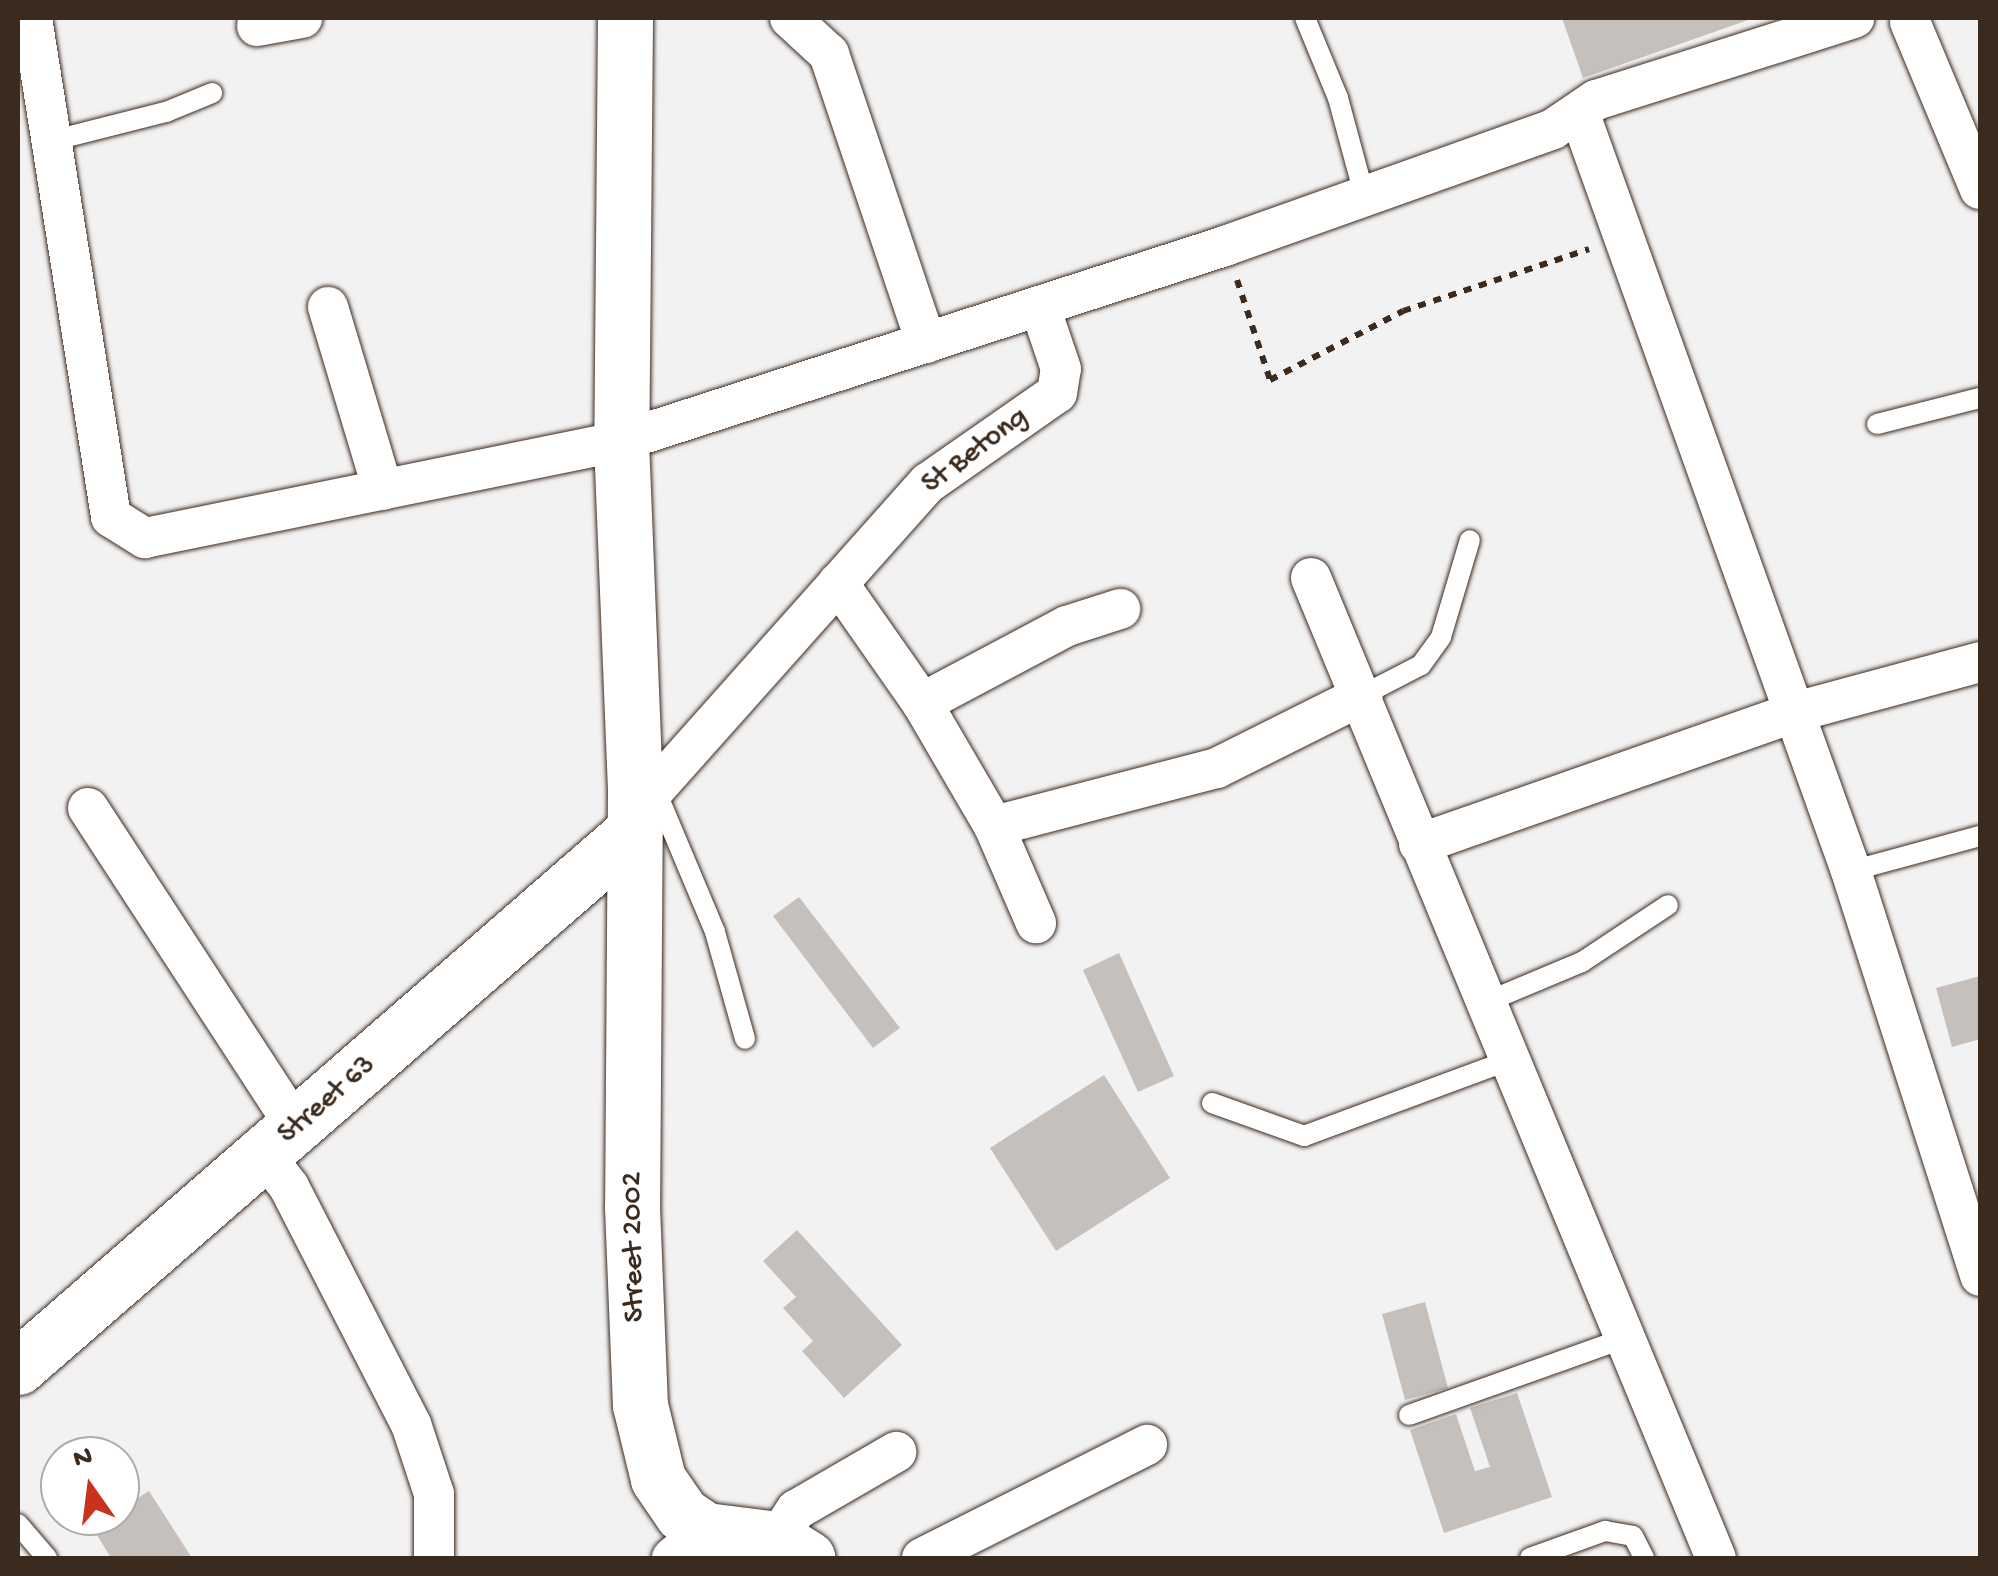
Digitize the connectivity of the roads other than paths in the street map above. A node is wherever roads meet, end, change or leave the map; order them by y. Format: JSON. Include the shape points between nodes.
{"nodes":[{"id":1,"x":32,"y":18,"type":"edge"},
{"id":2,"x":302,"y":18,"type":"edge"},
{"id":3,"x":624,"y":18,"type":"edge"},
{"id":4,"x":790,"y":18,"type":"edge"},
{"id":5,"x":1305,"y":18,"type":"edge"},
{"id":6,"x":1854,"y":18,"type":"edge"},
{"id":7,"x":1910,"y":19,"type":"edge"},
{"id":8,"x":257,"y":26,"type":"dead end"},
{"id":9,"x":212,"y":93,"type":"dead end"},
{"id":10,"x":1579,"y":112,"type":"junction"},
{"id":11,"x":52,"y":141,"type":"junction"},
{"id":12,"x":1980,"y":189,"type":"edge"},
{"id":13,"x":1364,"y":198,"type":"junction"},
{"id":14,"x":1040,"y":306,"type":"junction"},
{"id":15,"x":328,"y":307,"type":"dead end"},
{"id":16,"x":926,"y":343,"type":"junction"},
{"id":17,"x":1980,"y":398,"type":"edge"},
{"id":18,"x":1877,"y":424,"type":"dead end"},
{"id":19,"x":621,"y":442,"type":"junction"},
{"id":20,"x":384,"y":490,"type":"junction"},
{"id":21,"x":1470,"y":540,"type":"dead end"},
{"id":22,"x":1311,"y":578,"type":"dead end"},
{"id":23,"x":838,"y":583,"type":"junction"},
{"id":24,"x":1120,"y":609,"type":"dead end"},
{"id":25,"x":1980,"y":662,"type":"edge"},
{"id":26,"x":1364,"y":695,"type":"junction"},
{"id":27,"x":922,"y":703,"type":"junction"},
{"id":28,"x":1795,"y":712,"type":"junction"},
{"id":29,"x":641,"y":804,"type":"junction"},
{"id":30,"x":88,"y":808,"type":"dead end"},
{"id":31,"x":994,"y":826,"type":"junction"},
{"id":32,"x":1980,"y":836,"type":"edge"},
{"id":33,"x":1419,"y":844,"type":"junction"},
{"id":34,"x":1851,"y":871,"type":"junction"},
{"id":35,"x":1668,"y":905,"type":"dead end"},
{"id":36,"x":1036,"y":923,"type":"dead end"},
{"id":37,"x":1484,"y":1004,"type":"junction"},
{"id":38,"x":745,"y":1040,"type":"dead end"},
{"id":39,"x":1508,"y":1061,"type":"junction"},
{"id":40,"x":1212,"y":1103,"type":"dead end"},
{"id":41,"x":281,"y":1142,"type":"junction"},
{"id":42,"x":1980,"y":1276,"type":"edge"},
{"id":43,"x":1624,"y":1338,"type":"junction"},
{"id":44,"x":18,"y":1367,"type":"edge"},
{"id":45,"x":1409,"y":1415,"type":"dead end"},
{"id":46,"x":1147,"y":1444,"type":"dead end"},
{"id":47,"x":896,"y":1452,"type":"dead end"},
{"id":48,"x":18,"y":1524,"type":"edge"},
{"id":49,"x":689,"y":1544,"type":"edge"},
{"id":50,"x":793,"y":1548,"type":"edge"},
{"id":51,"x":47,"y":1558,"type":"edge"},
{"id":52,"x":434,"y":1558,"type":"edge"},
{"id":53,"x":922,"y":1558,"type":"edge"},
{"id":54,"x":1530,"y":1558,"type":"edge"},
{"id":55,"x":1644,"y":1558,"type":"edge"},
{"id":56,"x":1716,"y":1558,"type":"edge"}],
"edges":[{"from":1,"to":11,"type":"street"},
{"from":2,"to":8,"type":"street"},
{"from":3,"to":19,"type":"street","name":"Street 2002"},
{"from":4,"to":16,"type":"street","via":[[829,54]]},
{"from":5,"to":13,"type":"lane","via":[[1338,98]]},
{"from":6,"to":10,"type":"street"},
{"from":7,"to":12,"type":"street"},
{"from":9,"to":11,"type":"lane"},
{"from":10,"to":13,"type":"street","via":[[1553,130]]},
{"from":10,"to":28,"type":"street"},
{"from":11,"to":20,"type":"street","via":[[112,517],[146,538]]},
{"from":13,"to":14,"type":"street"},
{"from":14,"to":16,"type":"street"},
{"from":14,"to":23,"type":"street","name":"St Betong","via":[[1061,369],[1056,393],[928,483]]},
{"from":15,"to":20,"type":"street"},
{"from":16,"to":19,"type":"street"},
{"from":17,"to":18,"type":"lane"},
{"from":19,"to":20,"type":"street"},
{"from":19,"to":29,"type":"street","name":"Street 2002"},
{"from":21,"to":26,"type":"lane","via":[[1441,638],[1421,664]]},
{"from":22,"to":26,"type":"street"},
{"from":23,"to":27,"type":"street"},
{"from":23,"to":29,"type":"street","name":"St Betong"},
{"from":24,"to":27,"type":"street","via":[[1067,626]]},
{"from":25,"to":28,"type":"street"},
{"from":26,"to":31,"type":"street","via":[[1217,768]]},
{"from":26,"to":33,"type":"street"},
{"from":27,"to":31,"type":"street"},
{"from":28,"to":33,"type":"street"},
{"from":28,"to":34,"type":"street"},
{"from":29,"to":38,"type":"lane","via":[[714,932]]},
{"from":29,"to":41,"type":"street","name":"Street 63"},
{"from":29,"to":49,"type":"street","name":"Street 2002","via":[[632,1207],[640,1404],[658,1479],[682,1514]]},
{"from":30,"to":41,"type":"street"},
{"from":31,"to":36,"type":"street"},
{"from":32,"to":34,"type":"lane"},
{"from":33,"to":37,"type":"street"},
{"from":34,"to":42,"type":"street"},
{"from":35,"to":37,"type":"lane","via":[[1582,962]]},
{"from":37,"to":39,"type":"street"},
{"from":39,"to":40,"type":"lane","via":[[1304,1136]]},
{"from":39,"to":43,"type":"street"},
{"from":41,"to":44,"type":"street","name":"Street 63"},
{"from":41,"to":52,"type":"street","via":[[288,1187],[411,1424],[434,1494]]},
{"from":43,"to":45,"type":"lane"},
{"from":43,"to":56,"type":"street"},
{"from":46,"to":53,"type":"street"},
{"from":47,"to":50,"type":"street","via":[[796,1510]]},
{"from":48,"to":51,"type":"lane"},
{"from":49,"to":50,"type":"street","name":"Street 2002"},
{"from":54,"to":55,"type":"lane","via":[[1606,1531],[1633,1536]]}]}
